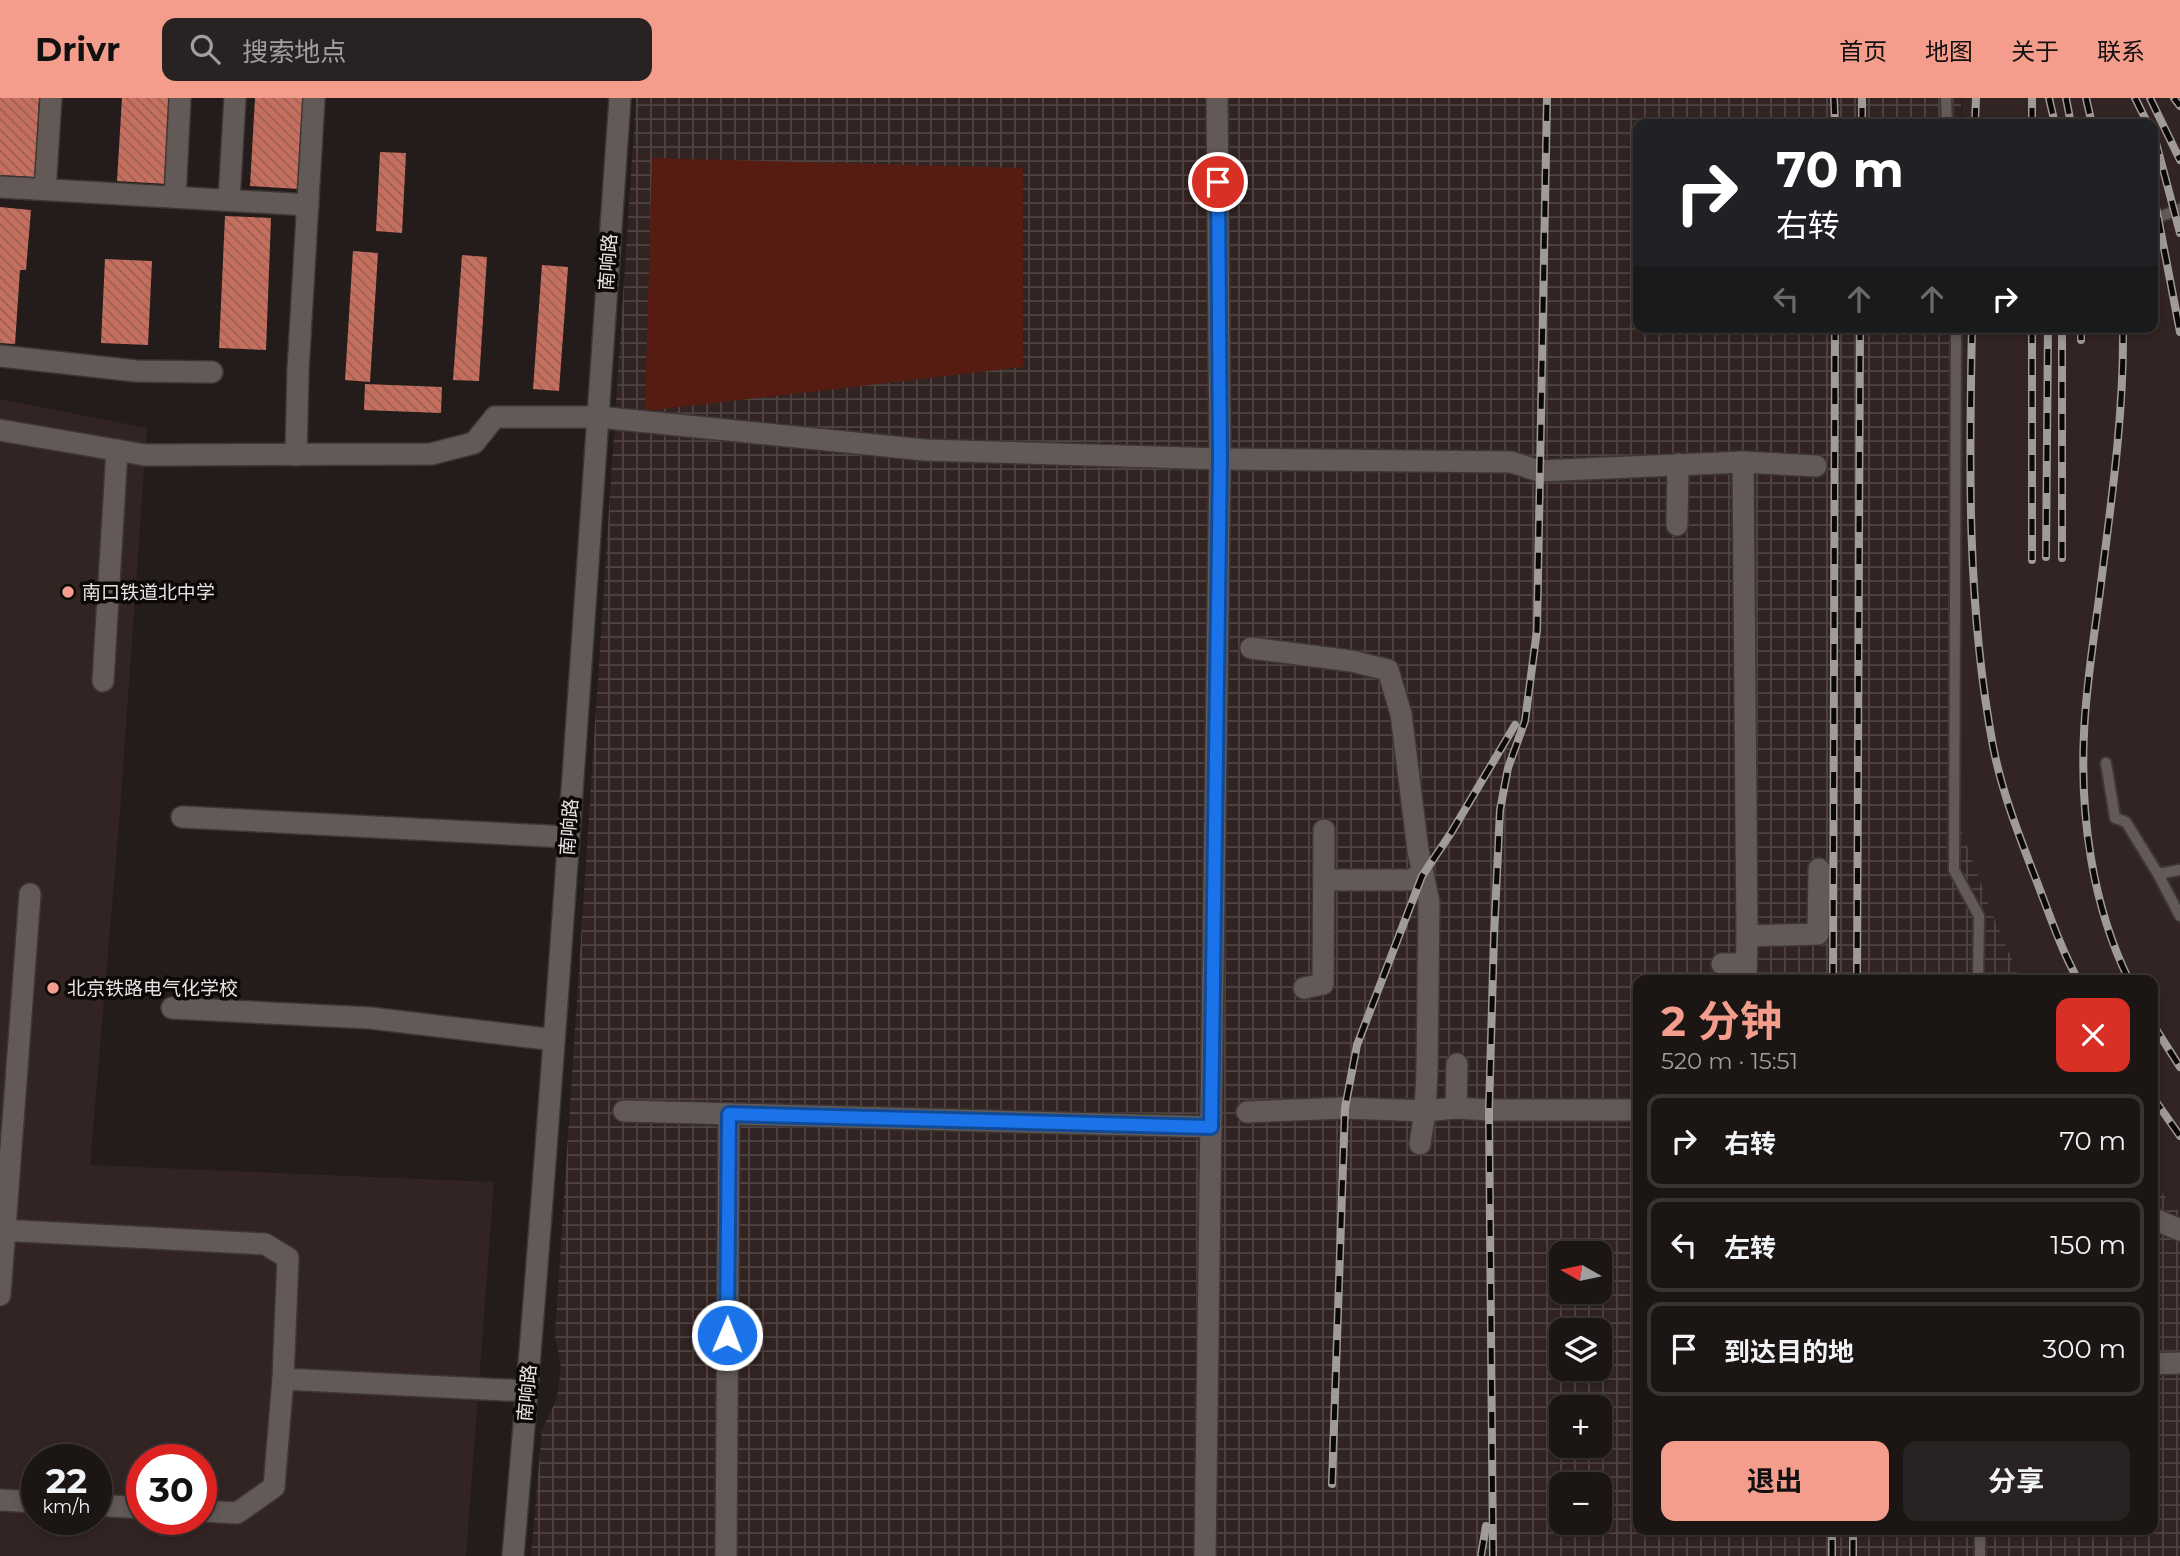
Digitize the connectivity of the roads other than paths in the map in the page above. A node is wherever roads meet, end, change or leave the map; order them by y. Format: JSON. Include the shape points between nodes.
{"nodes":[{"id":1,"x":51,"y":98,"type":"edge"},
{"id":2,"x":180,"y":98,"type":"edge"},
{"id":3,"x":235,"y":98,"type":"edge"},
{"id":4,"x":314,"y":98,"type":"edge"},
{"id":5,"x":620,"y":98,"type":"edge"},
{"id":6,"x":1217,"y":98,"type":"edge"},
{"id":7,"x":1946,"y":98,"type":"edge"},
{"id":8,"x":1947,"y":119,"type":"edge"},
{"id":9,"x":0,"y":187,"type":"edge"},
{"id":10,"x":45,"y":189,"type":"junction"},
{"id":11,"x":175,"y":197,"type":"junction"},
{"id":12,"x":229,"y":200,"type":"junction"},
{"id":13,"x":307,"y":205,"type":"junction"},
{"id":14,"x":2180,"y":209,"type":"edge"},
{"id":15,"x":2158,"y":218,"type":"edge"},
{"id":16,"x":1956,"y":333,"type":"edge"},
{"id":17,"x":0,"y":356,"type":"edge"},
{"id":18,"x":212,"y":372,"type":"dead end"},
{"id":19,"x":598,"y":417,"type":"junction"},
{"id":20,"x":0,"y":430,"type":"edge"},
{"id":21,"x":117,"y":450,"type":"junction"},
{"id":22,"x":296,"y":455,"type":"junction"},
{"id":23,"x":1220,"y":458,"type":"junction"},
{"id":24,"x":1743,"y":462,"type":"junction"},
{"id":25,"x":1678,"y":464,"type":"junction"},
{"id":26,"x":1816,"y":466,"type":"dead end"},
{"id":27,"x":1677,"y":525,"type":"dead end"},
{"id":28,"x":1251,"y":648,"type":"dead end"},
{"id":29,"x":103,"y":681,"type":"dead end"},
{"id":30,"x":2106,"y":763,"type":"dead end"},
{"id":31,"x":182,"y":817,"type":"dead end"},
{"id":32,"x":1324,"y":830,"type":"dead end"},
{"id":33,"x":568,"y":836,"type":"junction"},
{"id":34,"x":1819,"y":869,"type":"dead end"},
{"id":35,"x":2180,"y":870,"type":"edge"},
{"id":36,"x":2158,"y":874,"type":"junction"},
{"id":37,"x":1422,"y":876,"type":"junction"},
{"id":38,"x":1325,"y":880,"type":"junction"},
{"id":39,"x":30,"y":894,"type":"dead end"},
{"id":40,"x":2180,"y":916,"type":"edge"},
{"id":41,"x":1748,"y":936,"type":"junction"},
{"id":42,"x":1722,"y":964,"type":"dead end"},
{"id":43,"x":1746,"y":972,"type":"edge"},
{"id":44,"x":1978,"y":975,"type":"edge"},
{"id":45,"x":1304,"y":988,"type":"dead end"},
{"id":46,"x":172,"y":1008,"type":"dead end"},
{"id":47,"x":547,"y":1039,"type":"dead end"},
{"id":48,"x":1457,"y":1065,"type":"dead end"},
{"id":49,"x":1456,"y":1108,"type":"junction"},
{"id":50,"x":624,"y":1111,"type":"dead end"},
{"id":51,"x":1425,"y":1111,"type":"junction"},
{"id":52,"x":1633,"y":1111,"type":"edge"},
{"id":53,"x":1247,"y":1112,"type":"dead end"},
{"id":54,"x":729,"y":1114,"type":"junction"},
{"id":55,"x":1211,"y":1127,"type":"junction"},
{"id":56,"x":1420,"y":1144,"type":"dead end"},
{"id":57,"x":2158,"y":1221,"type":"edge"},
{"id":58,"x":2,"y":1230,"type":"edge"},
{"id":59,"x":2180,"y":1230,"type":"edge"},
{"id":60,"x":0,"y":1295,"type":"edge"},
{"id":61,"x":2180,"y":1363,"type":"edge"},
{"id":62,"x":2158,"y":1364,"type":"edge"},
{"id":63,"x":283,"y":1378,"type":"junction"},
{"id":64,"x":527,"y":1391,"type":"junction"},
{"id":65,"x":0,"y":1500,"type":"edge"},
{"id":66,"x":21,"y":1501,"type":"edge"},
{"id":67,"x":217,"y":1512,"type":"edge"},
{"id":68,"x":1980,"y":1535,"type":"edge"},
{"id":69,"x":513,"y":1556,"type":"edge"},
{"id":70,"x":726,"y":1556,"type":"edge"},
{"id":71,"x":1205,"y":1556,"type":"edge"},
{"id":72,"x":1980,"y":1556,"type":"edge"}],
"edges":[{"from":1,"to":10,"type":"street"},
{"from":2,"to":11,"type":"street"},
{"from":3,"to":12,"type":"street"},
{"from":4,"to":13,"type":"street"},
{"from":5,"to":19,"type":"street","name":"南响路"},
{"from":6,"to":23,"type":"street"},
{"from":7,"to":8,"type":"lane"},
{"from":9,"to":10,"type":"street"},
{"from":10,"to":11,"type":"street"},
{"from":11,"to":12,"type":"street"},
{"from":12,"to":13,"type":"street"},
{"from":13,"to":22,"type":"street"},
{"from":14,"to":15,"type":"lane"},
{"from":16,"to":44,"type":"lane","via":[[1954,870],[1979,916]]},
{"from":17,"to":18,"type":"street","via":[[136,370]]},
{"from":19,"to":22,"type":"street","via":[[495,417],[474,443],[431,454]]},
{"from":19,"to":23,"type":"street","via":[[925,450]]},
{"from":19,"to":33,"type":"street","name":"南响路"},
{"from":20,"to":21,"type":"street"},
{"from":21,"to":22,"type":"street","via":[[145,455]]},
{"from":21,"to":29,"type":"street"},
{"from":23,"to":25,"type":"street","via":[[1511,461],[1539,471]]},
{"from":23,"to":55,"type":"street"},
{"from":24,"to":25,"type":"street"},
{"from":24,"to":26,"type":"street"},
{"from":24,"to":41,"type":"street"},
{"from":25,"to":27,"type":"street"},
{"from":28,"to":37,"type":"street","via":[[1388,670],[1401,714]]},
{"from":30,"to":36,"type":"lane","via":[[2115,818],[2126,822]]},
{"from":31,"to":33,"type":"street"},
{"from":32,"to":38,"type":"street"},
{"from":33,"to":64,"type":"street","name":"南响路"},
{"from":34,"to":41,"type":"street","via":[[1818,934]]},
{"from":35,"to":36,"type":"lane"},
{"from":36,"to":40,"type":"lane"},
{"from":37,"to":38,"type":"street"},
{"from":37,"to":51,"type":"street","via":[[1429,902]]},
{"from":38,"to":45,"type":"street","via":[[1323,984]]},
{"from":39,"to":58,"type":"street"},
{"from":41,"to":43,"type":"street"},
{"from":42,"to":43,"type":"street"},
{"from":46,"to":47,"type":"street","via":[[370,1018]]},
{"from":48,"to":49,"type":"street"},
{"from":49,"to":51,"type":"street"},
{"from":49,"to":52,"type":"street"},
{"from":50,"to":54,"type":"street"},
{"from":51,"to":53,"type":"street"},
{"from":51,"to":56,"type":"street"},
{"from":54,"to":55,"type":"street"},
{"from":54,"to":70,"type":"street"},
{"from":55,"to":71,"type":"street"},
{"from":57,"to":59,"type":"street"},
{"from":58,"to":60,"type":"street"},
{"from":58,"to":63,"type":"street","via":[[265,1244],[288,1258]]},
{"from":61,"to":62,"type":"street"},
{"from":63,"to":64,"type":"street"},
{"from":63,"to":67,"type":"street","via":[[274,1487],[237,1513]]},
{"from":64,"to":69,"type":"street","name":"南响路"},
{"from":65,"to":66,"type":"street"},
{"from":68,"to":72,"type":"lane"}]}
